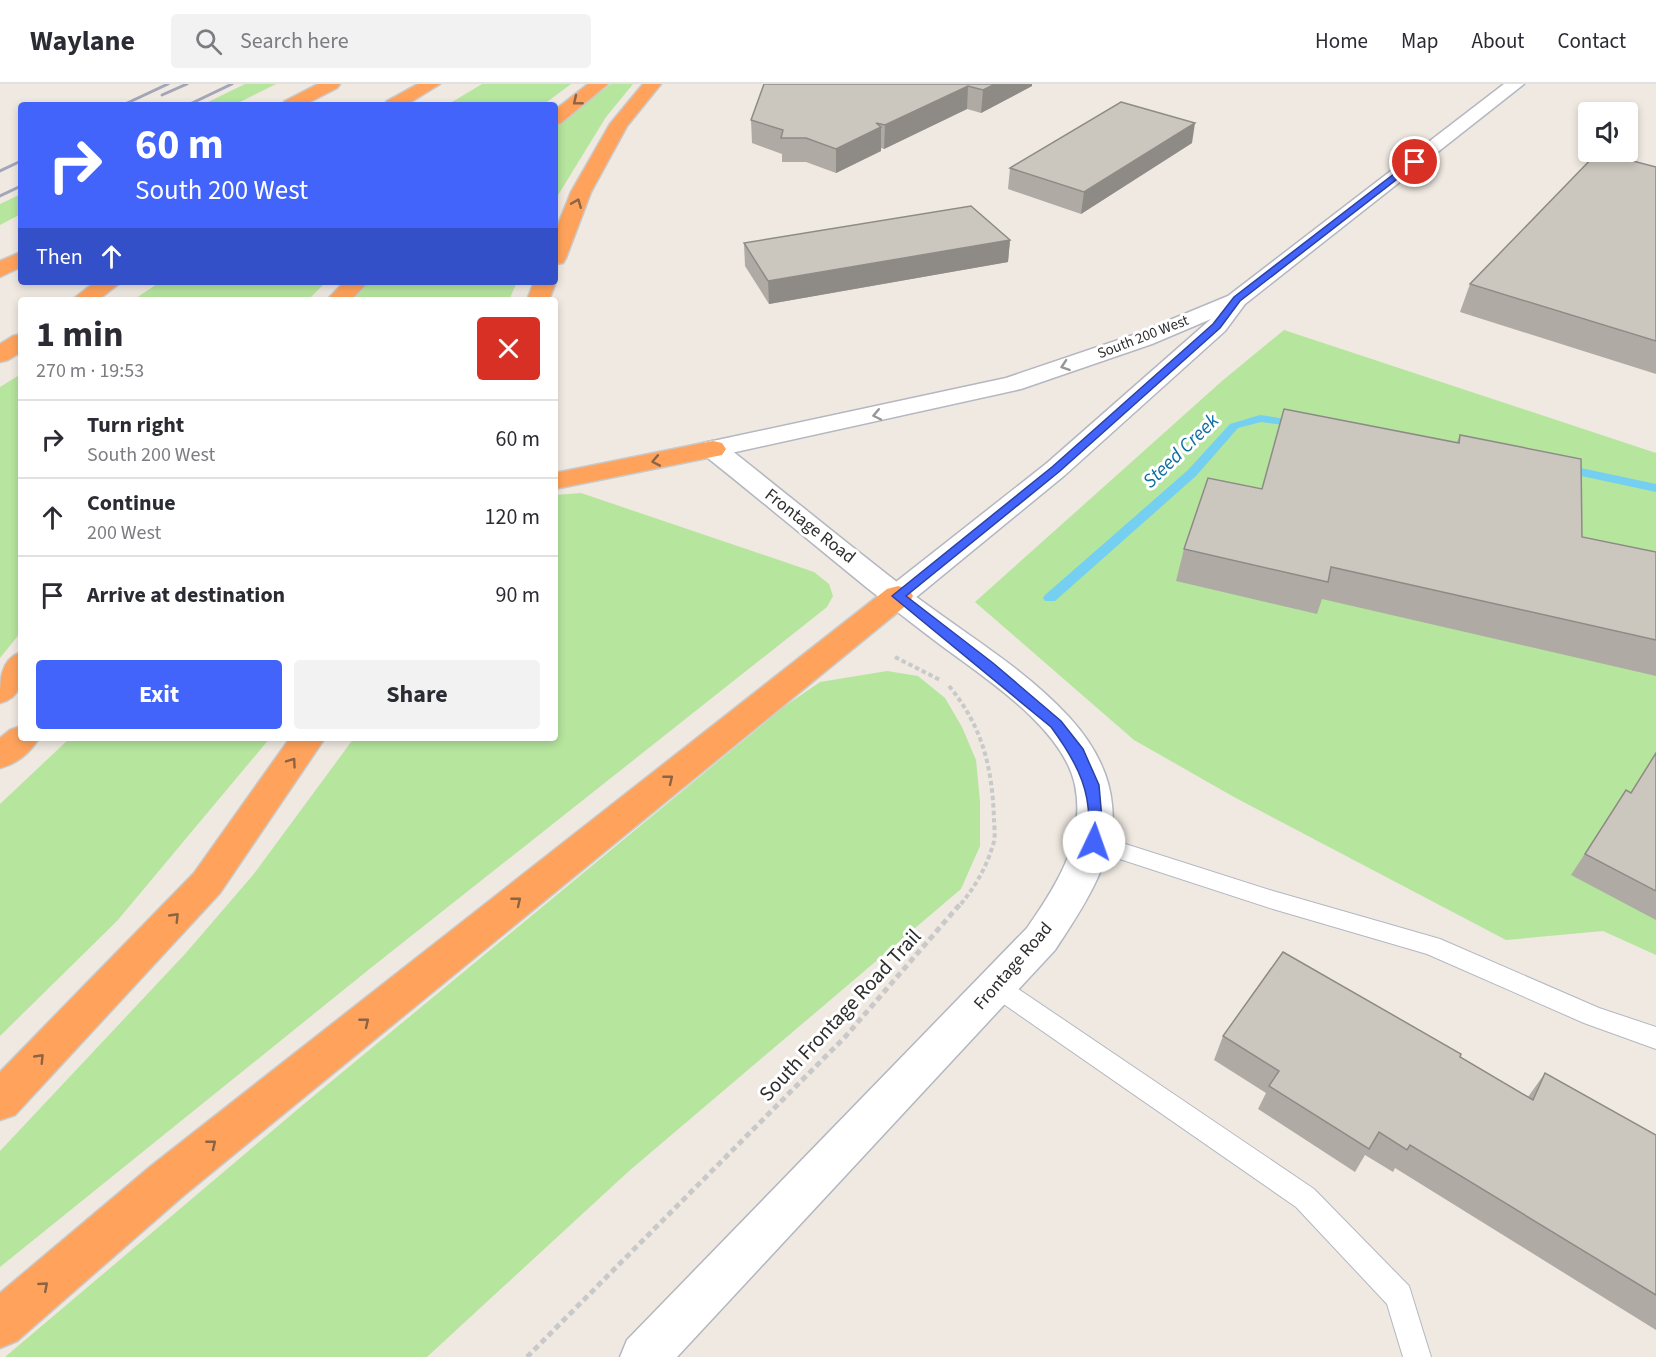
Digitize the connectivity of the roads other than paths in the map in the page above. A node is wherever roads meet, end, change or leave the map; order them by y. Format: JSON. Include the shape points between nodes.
{"nodes":[{"id":1,"x":331,"y":84,"type":"edge"},
{"id":2,"x":431,"y":84,"type":"edge"},
{"id":3,"x":599,"y":84,"type":"edge"},
{"id":4,"x":652,"y":84,"type":"edge"},
{"id":5,"x":1515,"y":84,"type":"edge"},
{"id":6,"x":297,"y":102,"type":"edge"},
{"id":7,"x":398,"y":102,"type":"edge"},
{"id":8,"x":558,"y":116,"type":"edge"},
{"id":9,"x":558,"y":250,"type":"edge"},
{"id":10,"x":18,"y":260,"type":"edge"},
{"id":11,"x":0,"y":270,"type":"edge"},
{"id":12,"x":106,"y":285,"type":"edge"},
{"id":13,"x":354,"y":285,"type":"edge"},
{"id":14,"x":88,"y":297,"type":"edge"},
{"id":15,"x":341,"y":297,"type":"edge"},
{"id":16,"x":1237,"y":299,"type":"junction"},
{"id":17,"x":18,"y":343,"type":"edge"},
{"id":18,"x":0,"y":355,"type":"edge"},
{"id":19,"x":713,"y":449,"type":"junction"},
{"id":20,"x":558,"y":480,"type":"edge"},
{"id":21,"x":898,"y":596,"type":"junction"},
{"id":22,"x":18,"y":667,"type":"edge"},
{"id":23,"x":0,"y":692,"type":"edge"},
{"id":24,"x":18,"y":741,"type":"edge"},
{"id":25,"x":306,"y":741,"type":"edge"},
{"id":26,"x":0,"y":756,"type":"edge"},
{"id":27,"x":1094,"y":842,"type":"junction"},
{"id":28,"x":997,"y":987,"type":"junction"},
{"id":29,"x":1656,"y":1038,"type":"edge"},
{"id":30,"x":0,"y":1101,"type":"edge"},
{"id":31,"x":0,"y":1324,"type":"edge"},
{"id":32,"x":644,"y":1357,"type":"edge"},
{"id":33,"x":1417,"y":1357,"type":"edge"}],
"edges":[{"from":1,"to":6,"type":"highway"},
{"from":2,"to":7,"type":"highway"},
{"from":3,"to":8,"type":"highway","one_way":true},
{"from":9,"to":4,"type":"highway","one_way":true,"via":[[581,192],[619,124]]},
{"from":5,"to":16,"type":"main road"},
{"from":10,"to":11,"type":"highway"},
{"from":12,"to":14,"type":"highway"},
{"from":13,"to":15,"type":"highway"},
{"from":16,"to":19,"type":"main road","name":"South 200 West","one_way":true,"via":[[1144,339],[1012,384]]},
{"from":16,"to":21,"type":"main road","name":"South 200 West","via":[[1217,326],[1056,469]]},
{"from":17,"to":18,"type":"highway"},
{"from":19,"to":20,"type":"highway","one_way":true},
{"from":19,"to":21,"type":"main road","name":"Frontage Road"},
{"from":21,"to":27,"type":"main road","name":"Frontage Road","via":[[1056,724],[1078,753],[1092,785]]},
{"from":31,"to":21,"type":"highway","one_way":true,"via":[[167,1181]]},
{"from":22,"to":23,"type":"highway"},
{"from":24,"to":26,"type":"highway"},
{"from":30,"to":25,"type":"highway","one_way":true,"via":[[207,883]]},
{"from":27,"to":28,"type":"main road","name":"Frontage Road","via":[[1067,901],[1041,939]]},
{"from":27,"to":29,"type":"lane","via":[[1432,946],[1592,1016]]},
{"from":28,"to":32,"type":"main road","name":"Frontage Road"},
{"from":28,"to":33,"type":"lane","via":[[1305,1198],[1399,1296]]}]}
